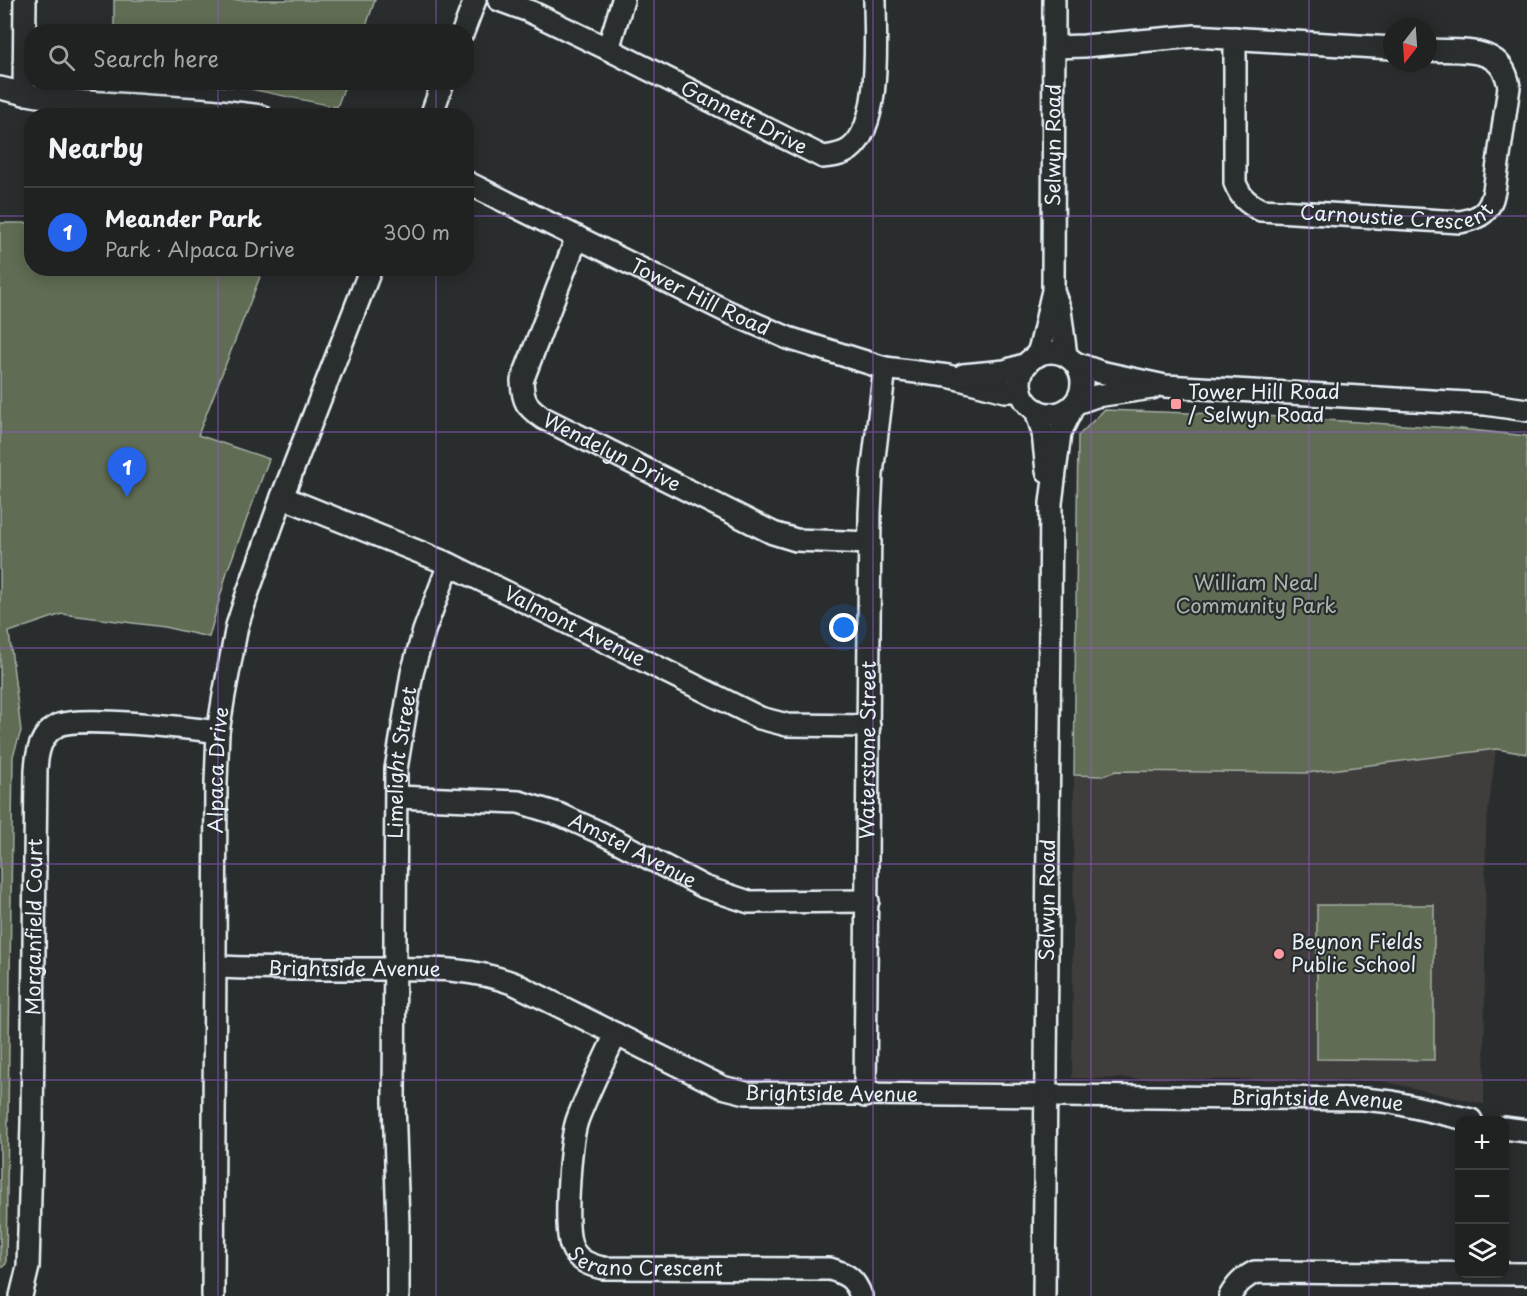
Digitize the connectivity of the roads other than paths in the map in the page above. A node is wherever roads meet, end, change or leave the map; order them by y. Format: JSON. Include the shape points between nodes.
{"nodes":[{"id":1,"x":25,"y":0,"type":"edge"},
{"id":2,"x":475,"y":0,"type":"edge"},
{"id":3,"x":499,"y":0,"type":"edge"},
{"id":4,"x":623,"y":0,"type":"edge"},
{"id":5,"x":875,"y":0,"type":"edge"},
{"id":6,"x":1054,"y":0,"type":"edge"},
{"id":7,"x":25,"y":24,"type":"edge"},
{"id":8,"x":466,"y":24,"type":"edge"},
{"id":9,"x":1235,"y":38,"type":"junction"},
{"id":10,"x":1054,"y":47,"type":"junction"},
{"id":11,"x":1383,"y":47,"type":"edge"},
{"id":12,"x":608,"y":49,"type":"junction"},
{"id":13,"x":1437,"y":51,"type":"edge"},
{"id":14,"x":0,"y":88,"type":"edge"},
{"id":15,"x":24,"y":90,"type":"edge"},
{"id":16,"x":441,"y":90,"type":"edge"},
{"id":17,"x":24,"y":94,"type":"junction"},
{"id":18,"x":193,"y":108,"type":"edge"},
{"id":19,"x":434,"y":108,"type":"edge"},
{"id":20,"x":474,"y":186,"type":"edge"},
{"id":21,"x":578,"y":237,"type":"junction"},
{"id":22,"x":368,"y":276,"type":"edge"},
{"id":23,"x":1053,"y":291,"type":"junction"},
{"id":24,"x":1070,"y":359,"type":"junction"},
{"id":25,"x":1032,"y":360,"type":"junction"},
{"id":26,"x":885,"y":368,"type":"junction"},
{"id":27,"x":948,"y":376,"type":"junction"},
{"id":28,"x":1165,"y":386,"type":"junction"},
{"id":29,"x":1021,"y":391,"type":"junction"},
{"id":30,"x":1074,"y":405,"type":"junction"},
{"id":31,"x":1036,"y":410,"type":"junction"},
{"id":32,"x":1527,"y":410,"type":"edge"},
{"id":33,"x":282,"y":497,"type":"junction"},
{"id":34,"x":1051,"y":503,"type":"junction"},
{"id":35,"x":870,"y":543,"type":"junction"},
{"id":36,"x":449,"y":564,"type":"junction"},
{"id":37,"x":869,"y":726,"type":"junction"},
{"id":38,"x":218,"y":732,"type":"junction"},
{"id":39,"x":397,"y":797,"type":"junction"},
{"id":40,"x":868,"y":901,"type":"junction"},
{"id":41,"x":216,"y":967,"type":"junction"},
{"id":42,"x":395,"y":969,"type":"junction"},
{"id":43,"x":616,"y":1035,"type":"junction"},
{"id":44,"x":865,"y":1096,"type":"junction"},
{"id":45,"x":1046,"y":1097,"type":"junction"},
{"id":46,"x":1455,"y":1117,"type":"edge"},
{"id":47,"x":1509,"y":1129,"type":"edge"},
{"id":48,"x":1527,"y":1131,"type":"edge"},
{"id":49,"x":1527,"y":1274,"type":"edge"},
{"id":50,"x":21,"y":1296,"type":"edge"},
{"id":51,"x":213,"y":1296,"type":"edge"},
{"id":52,"x":398,"y":1296,"type":"edge"},
{"id":53,"x":861,"y":1296,"type":"edge"},
{"id":54,"x":1044,"y":1296,"type":"edge"},
{"id":55,"x":1230,"y":1296,"type":"edge"}],
"edges":[{"from":1,"to":7,"type":"street"},
{"from":2,"to":8,"type":"street"},
{"from":3,"to":12,"type":"street","name":"Gannett Drive"},
{"from":4,"to":12,"type":"street"},
{"from":5,"to":12,"type":"street","name":"Gannett Drive","via":[[872,105],[858,140],[836,155],[823,157],[813,153]]},
{"from":6,"to":10,"type":"street","name":"Selwyn Road"},
{"from":9,"to":10,"type":"street","via":[[1194,36]]},
{"from":9,"to":11,"type":"street"},
{"from":9,"to":13,"type":"street","name":"Carnoustie Crescent","via":[[1235,183],[1246,202],[1261,210],[1460,222],[1475,219],[1492,203],[1508,77],[1491,56]]},
{"from":10,"to":23,"type":"street","name":"Selwyn Road"},
{"from":14,"to":17,"type":"street"},
{"from":15,"to":17,"type":"street"},
{"from":16,"to":19,"type":"street"},
{"from":17,"to":18,"type":"street","via":[[69,101]]},
{"from":20,"to":21,"type":"street","name":"Tower Hill Road"},
{"from":21,"to":26,"type":"street","name":"Tower Hill Road","via":[[788,338]]},
{"from":21,"to":35,"type":"street","name":"Wendelyn Drive","via":[[522,381],[522,395],[528,408],[773,533],[796,540]]},
{"from":22,"to":33,"type":"street","name":"Alpaca Drive"},
{"from":23,"to":24,"type":"street","name":"Selwyn Road"},
{"from":23,"to":25,"type":"street","name":"Selwyn Road","via":[[1044,336]]},
{"from":24,"to":25,"type":"street","via":[[1051,352]]},
{"from":24,"to":28,"type":"street","via":[[1100,372]]},
{"from":24,"to":30,"type":"street","via":[[1083,387]]},
{"from":25,"to":27,"type":"street","name":"Tower Hill Road","via":[[1005,371]]},
{"from":25,"to":29,"type":"street","via":[[1022,372]]},
{"from":26,"to":27,"type":"street","name":"Tower Hill Road"},
{"from":26,"to":35,"type":"street","name":"Waterstone Street","via":[[872,474]]},
{"from":27,"to":29,"type":"street","name":"Tower Hill Road","via":[[1005,391]]},
{"from":28,"to":30,"type":"street","via":[[1096,396]]},
{"from":28,"to":32,"type":"street","via":[[1485,404]]},
{"from":29,"to":31,"type":"street"},
{"from":30,"to":31,"type":"street","via":[[1055,415]]},
{"from":30,"to":34,"type":"street","name":"Selwyn Road","via":[[1060,433]]},
{"from":31,"to":34,"type":"street","name":"Selwyn Road","via":[[1043,433]]},
{"from":33,"to":36,"type":"street","name":"Valmont Avenue"},
{"from":33,"to":38,"type":"street","name":"Alpaca Drive","via":[[237,626]]},
{"from":34,"to":45,"type":"street","name":"Selwyn Road"},
{"from":35,"to":37,"type":"street","name":"Waterstone Street"},
{"from":36,"to":37,"type":"street","name":"Valmont Avenue","via":[[760,718],[787,725]]},
{"from":36,"to":39,"type":"street","name":"Limelight Street","via":[[412,674],[396,769]]},
{"from":37,"to":40,"type":"street","name":"Waterstone Street"},
{"from":38,"to":41,"type":"street","name":"Alpaca Drive"},
{"from":38,"to":50,"type":"street","name":"Morganfield Court","via":[[71,722],[58,725],[40,743],[36,756],[28,1267]]},
{"from":39,"to":40,"type":"street","name":"Amstel Avenue","via":[[519,802],[561,815],[704,887],[749,902]]},
{"from":39,"to":42,"type":"street","name":"Limelight Street"},
{"from":40,"to":44,"type":"street","name":"Waterstone Street"},
{"from":41,"to":42,"type":"street","name":"Brightside Avenue"},
{"from":41,"to":51,"type":"street","name":"Alpaca Drive"},
{"from":42,"to":43,"type":"street","name":"Brightside Avenue","via":[[491,975]]},
{"from":42,"to":52,"type":"street"},
{"from":43,"to":44,"type":"street","name":"Brightside Avenue","via":[[722,1087],[746,1094]]},
{"from":43,"to":53,"type":"street","name":"Serano Crescent","via":[[577,1119],[572,1142],[569,1226],[571,1246],[581,1260],[603,1268],[830,1269],[845,1273],[856,1282]]},
{"from":44,"to":45,"type":"street","name":"Brightside Avenue"},
{"from":45,"to":46,"type":"street","name":"Brightside Avenue","via":[[1363,1099]]},
{"from":45,"to":54,"type":"street","name":"Selwyn Road"},
{"from":47,"to":48,"type":"street"},
{"from":49,"to":55,"type":"street","via":[[1255,1272],[1237,1284]]}]}
